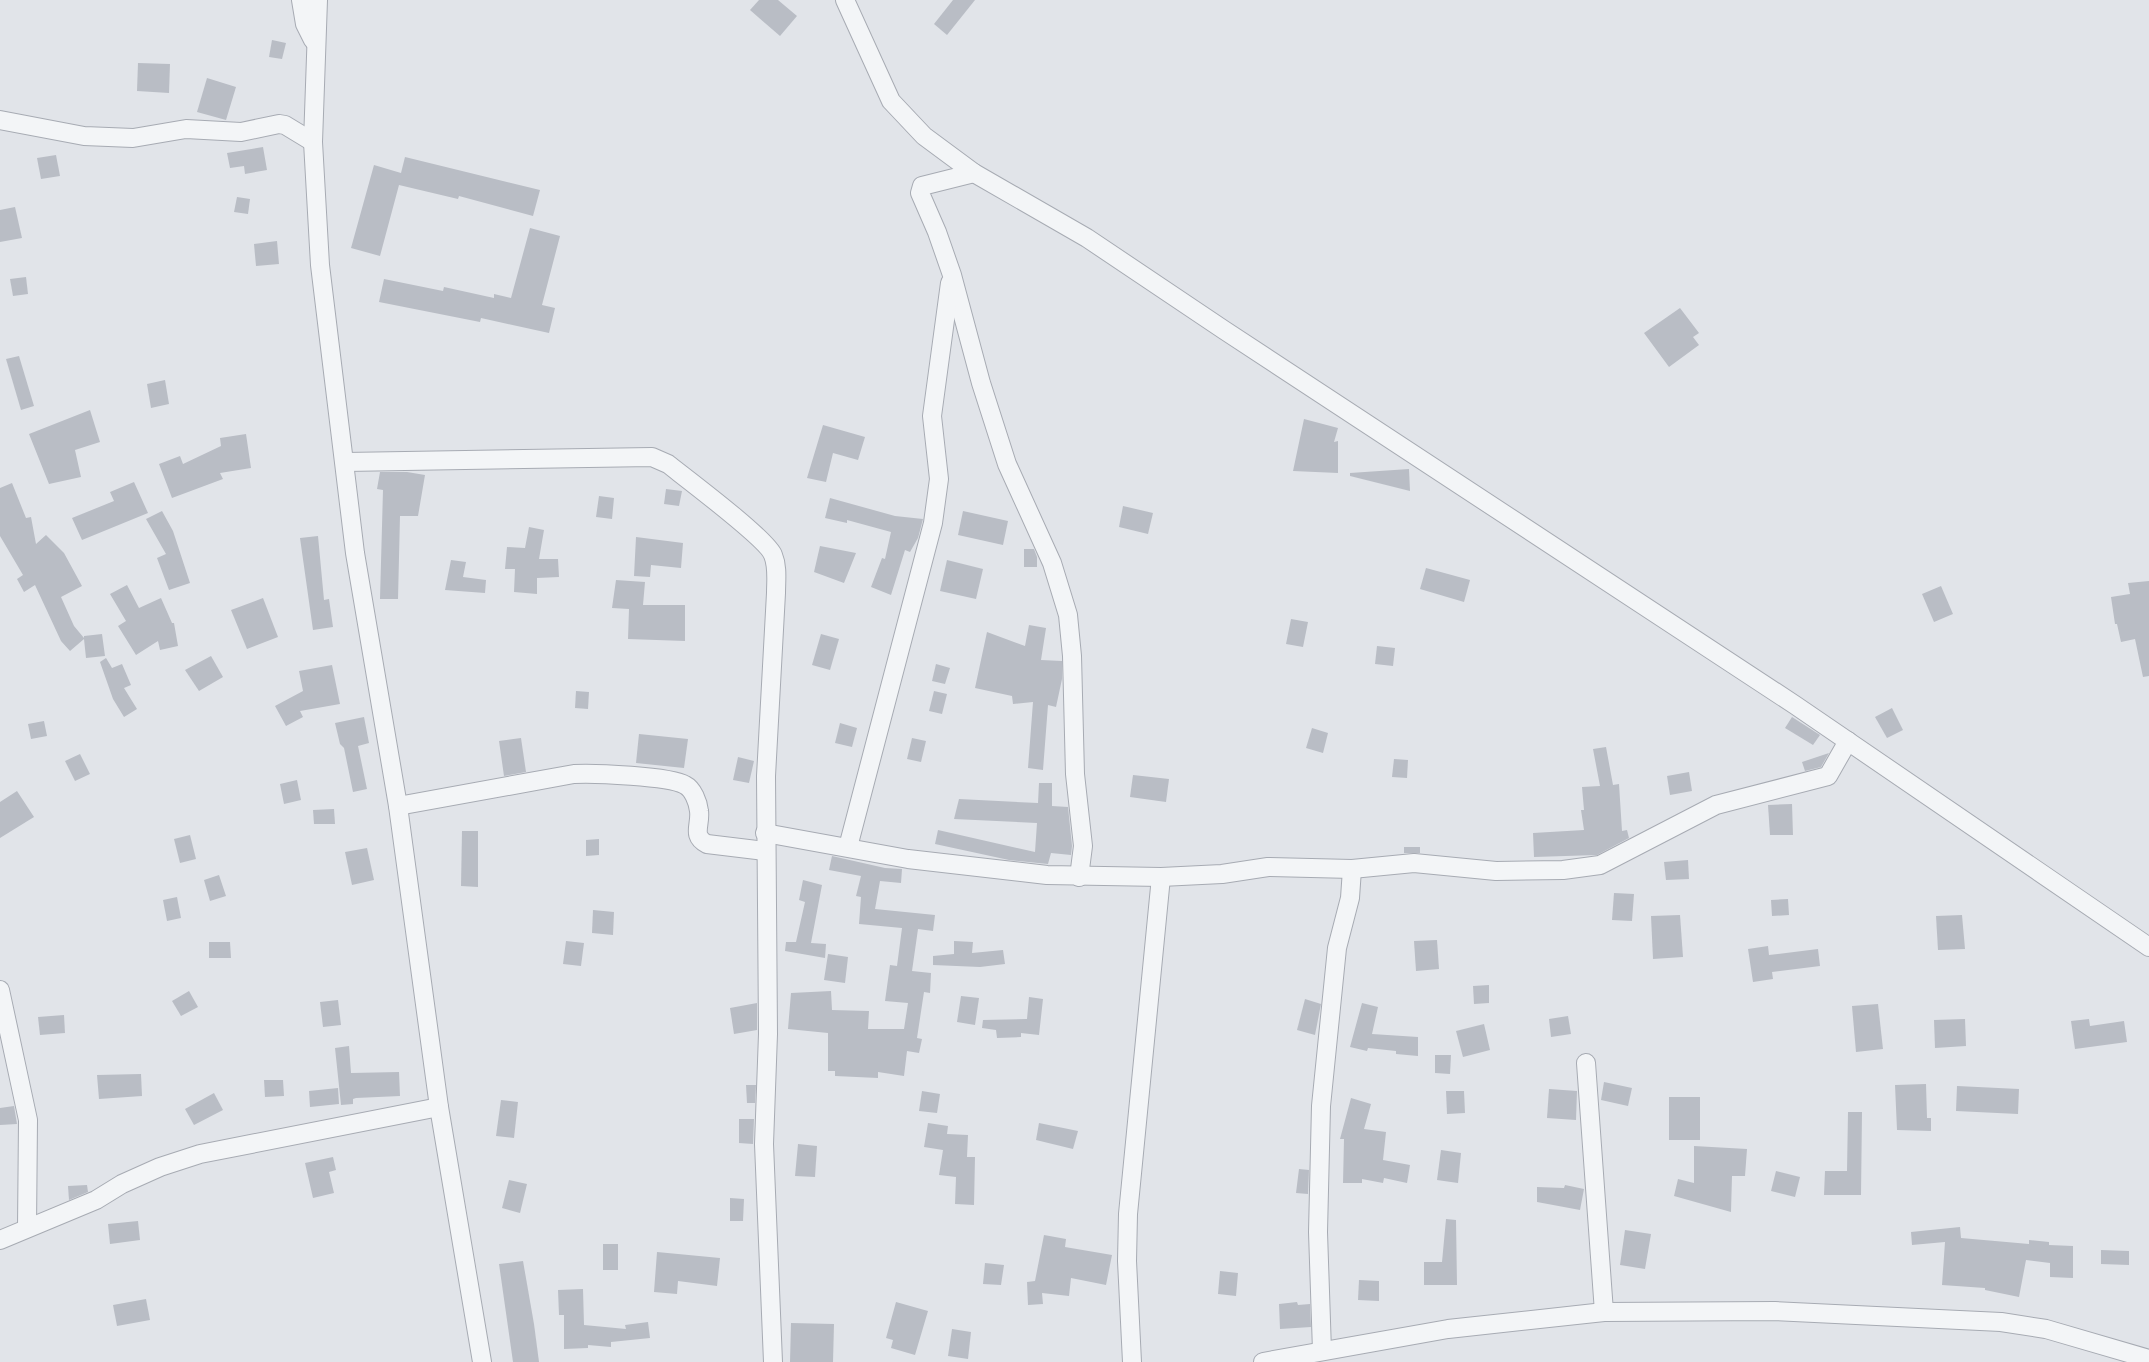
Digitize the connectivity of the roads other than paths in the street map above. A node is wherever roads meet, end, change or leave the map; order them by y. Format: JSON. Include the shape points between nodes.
{"nodes":[{"id":1,"x":301,"y":0,"type":"edge"},
{"id":2,"x":318,"y":0,"type":"edge"},
{"id":3,"x":845,"y":0,"type":"edge"},
{"id":4,"x":315,"y":45,"type":"junction"},
{"id":5,"x":0,"y":120,"type":"edge"},
{"id":6,"x":313,"y":142,"type":"junction"},
{"id":7,"x":974,"y":173,"type":"junction"},
{"id":8,"x":952,"y":275,"type":"junction"},
{"id":9,"x":345,"y":462,"type":"junction"},
{"id":10,"x":1848,"y":741,"type":"junction"},
{"id":11,"x":398,"y":806,"type":"junction"},
{"id":12,"x":765,"y":833,"type":"junction"},
{"id":13,"x":848,"y":847,"type":"junction"},
{"id":14,"x":766,"y":851,"type":"junction"},
{"id":15,"x":1352,"y":869,"type":"junction"},
{"id":16,"x":1079,"y":876,"type":"junction"},
{"id":17,"x":1161,"y":877,"type":"junction"},
{"id":18,"x":2149,"y":947,"type":"edge"},
{"id":19,"x":0,"y":990,"type":"edge"},
{"id":20,"x":1586,"y":1063,"type":"dead end"},
{"id":21,"x":439,"y":1107,"type":"junction"},
{"id":22,"x":27,"y":1228,"type":"junction"},
{"id":23,"x":0,"y":1240,"type":"edge"},
{"id":24,"x":1604,"y":1312,"type":"junction"},
{"id":25,"x":1322,"y":1351,"type":"junction"},
{"id":26,"x":2149,"y":1359,"type":"edge"},
{"id":27,"x":482,"y":1362,"type":"edge"},
{"id":28,"x":773,"y":1362,"type":"edge"},
{"id":29,"x":1132,"y":1362,"type":"edge"},
{"id":30,"x":1263,"y":1362,"type":"edge"}],
"edges":[{"from":1,"to":4,"type":"street","via":[[305,24]]},
{"from":2,"to":4,"type":"street"},
{"from":3,"to":7,"type":"street","via":[[891,101],[924,136]]},
{"from":4,"to":6,"type":"street"},
{"from":5,"to":6,"type":"street","via":[[84,136],[133,138],[186,129],[241,132],[279,124]]},
{"from":6,"to":9,"type":"street","via":[[320,265]]},
{"from":7,"to":8,"type":"street","via":[[922,186],[919,190]]},
{"from":7,"to":10,"type":"street","via":[[1087,238]]},
{"from":8,"to":13,"type":"street","via":[[932,416],[939,479],[933,524]]},
{"from":8,"to":16,"type":"street","via":[[1007,464],[1052,563],[1068,615],[1075,774],[1082,846]]},
{"from":9,"to":11,"type":"street","via":[[356,553]]},
{"from":9,"to":12,"type":"street","via":[[652,457],[668,464],[758,538],[773,553],[776,566]]},
{"from":10,"to":15,"type":"street","via":[[1828,776],[1716,805],[1600,865],[1564,870],[1496,871],[1414,863]]},
{"from":10,"to":18,"type":"street"},
{"from":11,"to":14,"type":"street","via":[[574,774],[669,780],[687,786],[696,798],[699,840],[707,844]]},
{"from":11,"to":21,"type":"street"},
{"from":12,"to":13,"type":"street"},
{"from":12,"to":14,"type":"street"},
{"from":13,"to":16,"type":"street","via":[[908,859]]},
{"from":14,"to":28,"type":"street","via":[[768,1034],[764,1144]]},
{"from":15,"to":17,"type":"street","via":[[1268,868]]},
{"from":15,"to":25,"type":"street","via":[[1350,898],[1337,948],[1322,1106],[1318,1232]]},
{"from":16,"to":17,"type":"street"},
{"from":17,"to":29,"type":"street","via":[[1128,1214]]},
{"from":19,"to":22,"type":"street","via":[[28,1120]]},
{"from":20,"to":24,"type":"street"},
{"from":21,"to":22,"type":"street","via":[[200,1154],[160,1167],[96,1200]]},
{"from":21,"to":27,"type":"street"},
{"from":22,"to":23,"type":"street"},
{"from":24,"to":25,"type":"street","via":[[1448,1329]]},
{"from":24,"to":26,"type":"street","via":[[1775,1311],[2000,1322],[2046,1329]]},
{"from":25,"to":30,"type":"street"}]}
